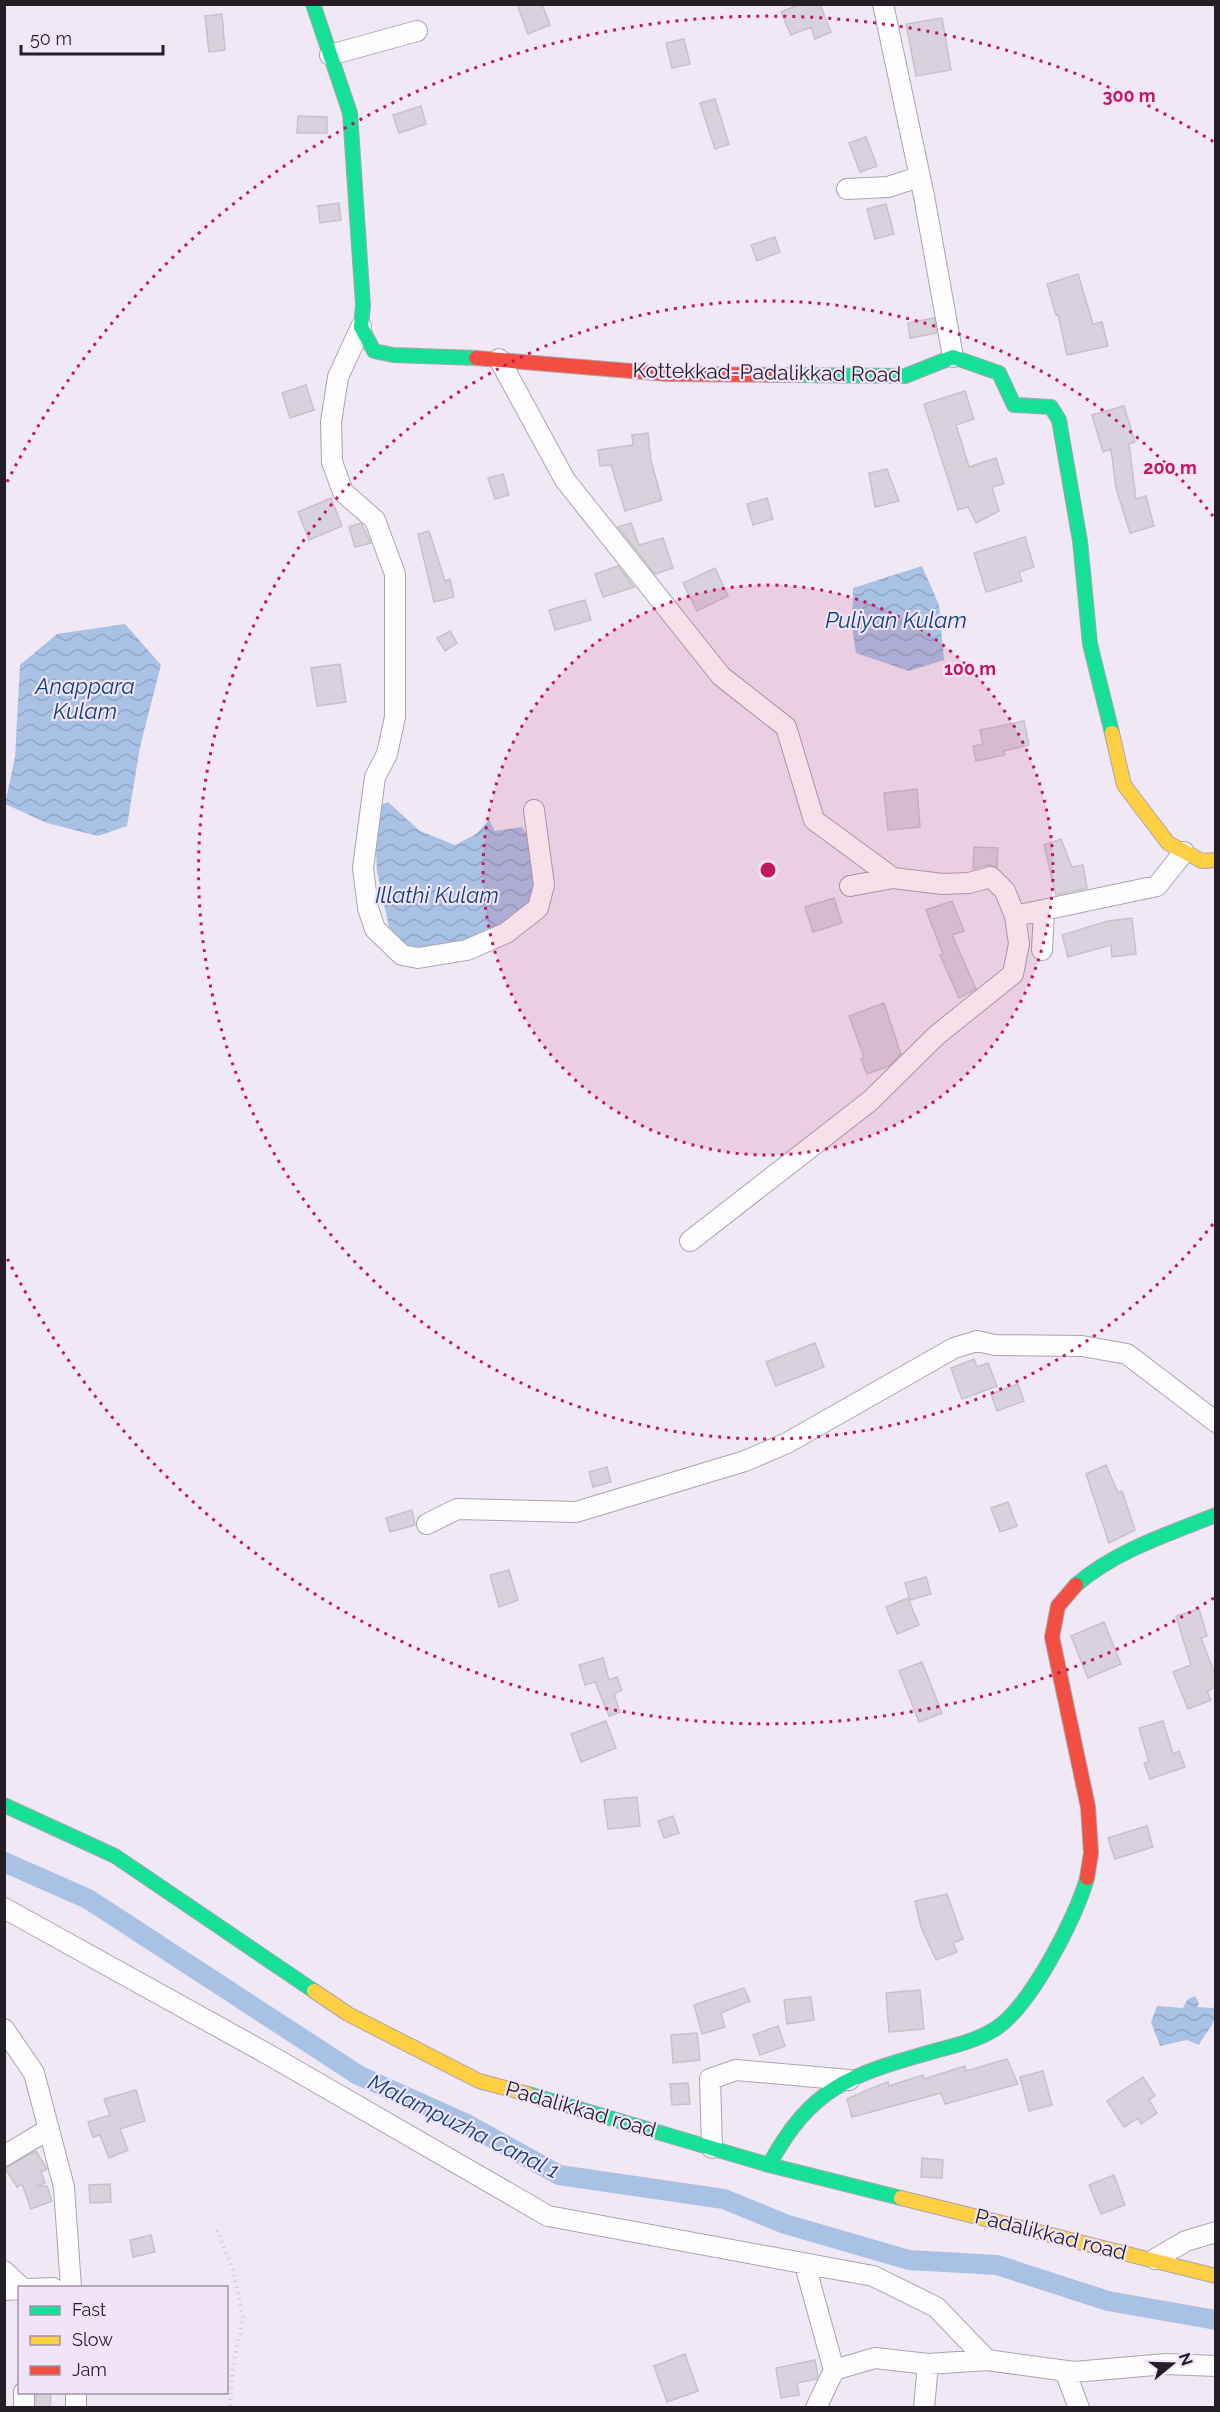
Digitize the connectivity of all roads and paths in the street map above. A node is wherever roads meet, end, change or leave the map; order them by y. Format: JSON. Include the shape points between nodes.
{"nodes":[{"id":1,"x":313,"y":4,"type":"edge"},
{"id":2,"x":883,"y":4,"type":"edge"},
{"id":3,"x":417,"y":31,"type":"dead end"},
{"id":4,"x":330,"y":55,"type":"junction"},
{"id":5,"x":919,"y":177,"type":"junction"},
{"id":6,"x":847,"y":189,"type":"dead end"},
{"id":7,"x":361,"y":327,"type":"junction"},
{"id":8,"x":953,"y":357,"type":"junction"},
{"id":9,"x":499,"y":359,"type":"junction"},
{"id":10,"x":534,"y":810,"type":"dead end"},
{"id":11,"x":1184,"y":852,"type":"junction"},
{"id":12,"x":1215,"y":860,"type":"edge"},
{"id":13,"x":893,"y":878,"type":"junction"},
{"id":14,"x":850,"y":886,"type":"dead end"},
{"id":15,"x":1044,"y":911,"type":"junction"},
{"id":16,"x":1015,"y":916,"type":"junction"},
{"id":17,"x":1042,"y":950,"type":"dead end"},
{"id":18,"x":690,"y":1241,"type":"dead end"},
{"id":19,"x":1215,"y":1422,"type":"edge"},
{"id":20,"x":1215,"y":1515,"type":"edge"},
{"id":21,"x":428,"y":1524,"type":"dead end"},
{"id":22,"x":4,"y":1805,"type":"edge"},
{"id":23,"x":4,"y":1908,"type":"edge"},
{"id":24,"x":4,"y":2029,"type":"edge"},
{"id":25,"x":849,"y":2080,"type":"junction"},
{"id":26,"x":49,"y":2129,"type":"junction"},
{"id":27,"x":712,"y":2148,"type":"junction"},
{"id":28,"x":4,"y":2156,"type":"edge"},
{"id":29,"x":769,"y":2165,"type":"junction"},
{"id":30,"x":217,"y":2230,"type":"dead end"},
{"id":31,"x":1215,"y":2232,"type":"edge"},
{"id":32,"x":1155,"y":2259,"type":"junction"},
{"id":33,"x":805,"y":2265,"type":"junction"},
{"id":34,"x":4,"y":2271,"type":"edge"},
{"id":35,"x":1215,"y":2276,"type":"edge"},
{"id":36,"x":21,"y":2286,"type":"edge"},
{"id":37,"x":71,"y":2286,"type":"edge"},
{"id":38,"x":987,"y":2360,"type":"junction"},
{"id":39,"x":928,"y":2364,"type":"junction"},
{"id":40,"x":1215,"y":2366,"type":"edge"},
{"id":41,"x":834,"y":2370,"type":"junction"},
{"id":42,"x":1065,"y":2371,"type":"junction"},
{"id":43,"x":230,"y":2408,"type":"edge"},
{"id":44,"x":816,"y":2408,"type":"edge"},
{"id":45,"x":924,"y":2408,"type":"edge"},
{"id":46,"x":1079,"y":2408,"type":"edge"}],
"edges":[{"from":1,"to":4,"type":"main road"},
{"from":2,"to":5,"type":"street"},
{"from":3,"to":4,"type":"street"},
{"from":4,"to":7,"type":"main road","via":[[350,114],[363,305]]},
{"from":5,"to":6,"type":"street","via":[[888,188]]},
{"from":5,"to":8,"type":"street"},
{"from":7,"to":9,"type":"main road","name":"Kottekkad-Padalikkad Road","via":[[374,351]]},
{"from":7,"to":10,"type":"street","via":[[338,377],[331,422],[332,462],[343,492],[375,520],[395,574],[395,717],[387,754],[375,777],[363,868],[375,929],[402,955],[418,958],[467,950],[506,933],[538,908],[544,885]]},
{"from":8,"to":9,"type":"main road","name":"Kottekkad-Padalikkad Road","via":[[905,376],[667,374]]},
{"from":8,"to":11,"type":"main road","via":[[999,373],[1014,405],[1051,407],[1056,413],[1080,541],[1090,644],[1124,786],[1168,843]]},
{"from":9,"to":13,"type":"street","via":[[565,480],[721,676],[786,728],[814,820]]},
{"from":11,"to":12,"type":"main road","via":[[1202,861]]},
{"from":11,"to":15,"type":"street","via":[[1157,886]]},
{"from":13,"to":14,"type":"street"},
{"from":13,"to":16,"type":"street","via":[[943,884],[991,877],[1005,891]]},
{"from":15,"to":16,"type":"street"},
{"from":15,"to":17,"type":"street"},
{"from":16,"to":18,"type":"street","via":[[1019,944],[1013,974],[937,1035],[870,1101]]},
{"from":19,"to":21,"type":"street","via":[[1127,1354],[1082,1347],[977,1341],[954,1348],[787,1443],[745,1461],[576,1512],[457,1509]]},
{"from":20,"to":25,"type":"main road","via":[[1130,1550],[1070,1589],[1058,1606],[1053,1627],[1054,1656],[1089,1810],[1089,1872],[1078,1905],[1015,2012],[987,2036],[861,2073]]},
{"from":22,"to":27,"type":"main road","name":"Padalikkad road","via":[[115,1856],[348,2014],[478,2081]]},
{"from":23,"to":33,"type":"street","via":[[548,2216]]},
{"from":24,"to":26,"type":"street","via":[[34,2073]]},
{"from":25,"to":27,"type":"street","via":[[736,2070],[710,2079]]},
{"from":25,"to":29,"type":"main road","via":[[828,2090],[795,2119]]},
{"from":26,"to":28,"type":"street"},
{"from":26,"to":37,"type":"street","via":[[64,2187]]},
{"from":27,"to":29,"type":"main road","name":"Padalikkad road"},
{"from":29,"to":32,"type":"main road","name":"Padalikkad road"},
{"from":30,"to":43,"type":"path","via":[[233,2270],[243,2317],[232,2372]]},
{"from":31,"to":32,"type":"street","via":[[1186,2241]]},
{"from":32,"to":35,"type":"main road","name":"Padalikkad road"},
{"from":33,"to":38,"type":"street","via":[[873,2276],[936,2307]]},
{"from":33,"to":41,"type":"street"},
{"from":34,"to":36,"type":"street"},
{"from":38,"to":39,"type":"street"},
{"from":38,"to":42,"type":"street"},
{"from":39,"to":41,"type":"street","via":[[875,2358]]},
{"from":39,"to":45,"type":"street"},
{"from":40,"to":42,"type":"street","via":[[1166,2364]]},
{"from":41,"to":44,"type":"street"},
{"from":42,"to":46,"type":"street"}]}
